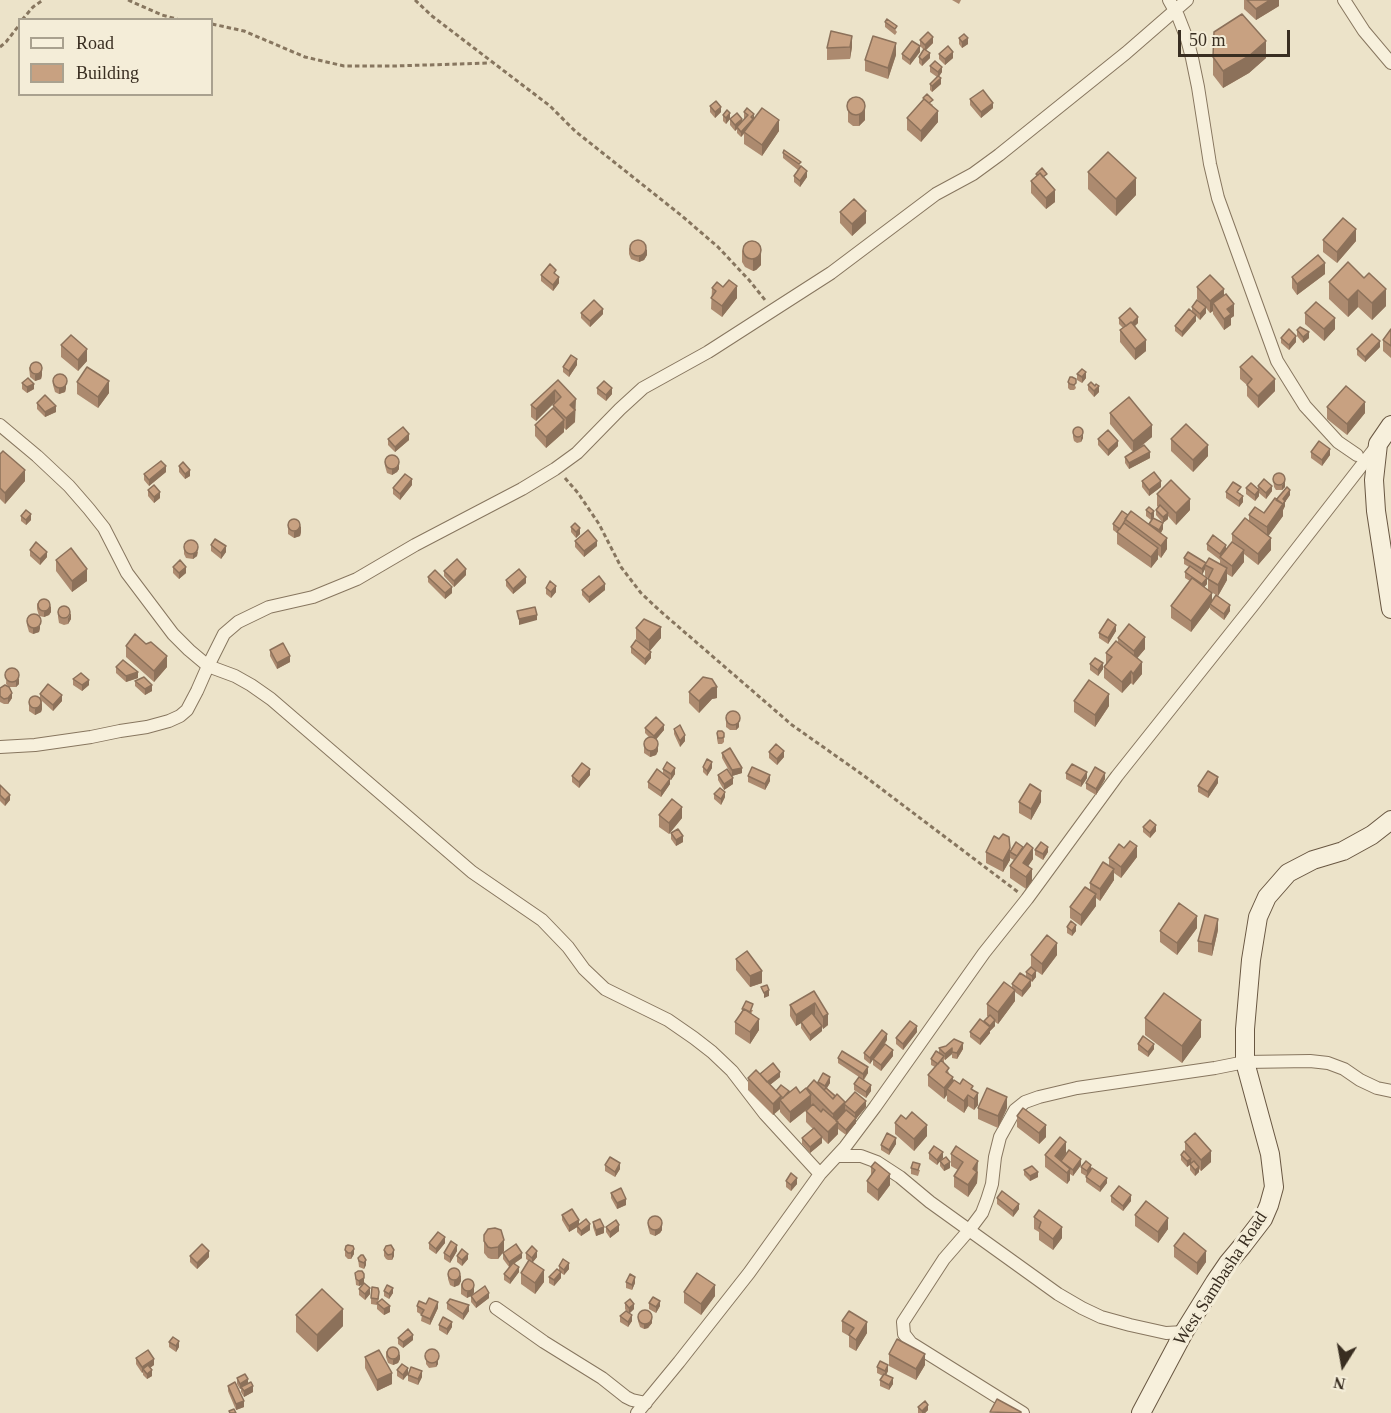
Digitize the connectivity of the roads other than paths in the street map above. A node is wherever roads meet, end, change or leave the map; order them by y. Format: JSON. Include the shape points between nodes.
{"nodes":[{"id":1,"x":1187,"y":0,"type":"edge"},
{"id":2,"x":1344,"y":0,"type":"edge"},
{"id":3,"x":1172,"y":5,"type":"edge"},
{"id":4,"x":1391,"y":63,"type":"edge"},
{"id":5,"x":0,"y":425,"type":"edge"},
{"id":6,"x":1391,"y":425,"type":"edge"},
{"id":7,"x":1378,"y":444,"type":"junction"},
{"id":8,"x":1357,"y":455,"type":"dead end"},
{"id":9,"x":1391,"y":609,"type":"edge"},
{"id":10,"x":208,"y":666,"type":"junction"},
{"id":11,"x":0,"y":747,"type":"edge"},
{"id":12,"x":1391,"y":820,"type":"edge"},
{"id":13,"x":1245,"y":1062,"type":"junction"},
{"id":14,"x":1391,"y":1091,"type":"edge"},
{"id":15,"x":837,"y":1156,"type":"junction"},
{"id":16,"x":820,"y":1174,"type":"junction"},
{"id":17,"x":970,"y":1229,"type":"junction"},
{"id":18,"x":496,"y":1308,"type":"dead end"},
{"id":19,"x":1184,"y":1332,"type":"junction"},
{"id":20,"x":646,"y":1403,"type":"junction"},
{"id":21,"x":637,"y":1413,"type":"edge"},
{"id":22,"x":1023,"y":1413,"type":"edge"},
{"id":23,"x":1141,"y":1413,"type":"edge"}],
"edges":[{"from":1,"to":3,"type":"street"},
{"from":2,"to":4,"type":"street"},
{"from":3,"to":8,"type":"street","via":[[1192,58],[1218,198],[1277,361],[1305,406],[1338,442]]},
{"from":3,"to":10,"type":"street","via":[[1126,53],[999,155],[936,194],[831,273],[708,352],[643,388],[577,453],[555,469],[357,579],[313,597],[269,607],[238,622],[224,634]]},
{"from":5,"to":10,"type":"street","via":[[89,508],[127,573],[172,634]]},
{"from":6,"to":7,"type":"street"},
{"from":7,"to":9,"type":"street","via":[[1376,511]]},
{"from":7,"to":15,"type":"street","via":[[1117,776]]},
{"from":10,"to":11,"type":"street","via":[[187,710],[169,722],[80,739]]},
{"from":10,"to":16,"type":"street","via":[[235,676],[271,699],[472,872],[542,920],[605,989],[668,1020],[694,1038],[732,1071]]},
{"from":12,"to":13,"type":"street","name":"West Sambasha Road","via":[[1343,851],[1288,873],[1268,897],[1258,917],[1251,960]]},
{"from":13,"to":14,"type":"street","via":[[1328,1063]]},
{"from":13,"to":17,"type":"street","via":[[1077,1088],[1024,1102],[1000,1137],[987,1200]]},
{"from":13,"to":19,"type":"street","name":"West Sambasha Road","via":[[1270,1154],[1274,1187],[1263,1219],[1228,1263]]},
{"from":15,"to":16,"type":"street"},
{"from":15,"to":17,"type":"street","via":[[861,1156],[877,1162]]},
{"from":16,"to":20,"type":"street","via":[[749,1273]]},
{"from":17,"to":19,"type":"street","via":[[1082,1308],[1131,1325],[1166,1333]]},
{"from":17,"to":22,"type":"street","via":[[944,1258],[914,1303],[903,1322],[904,1334],[910,1343]]},
{"from":18,"to":20,"type":"street","via":[[626,1397]]},
{"from":19,"to":23,"type":"street","name":"West Sambasha Road"},
{"from":20,"to":21,"type":"street"}]}
